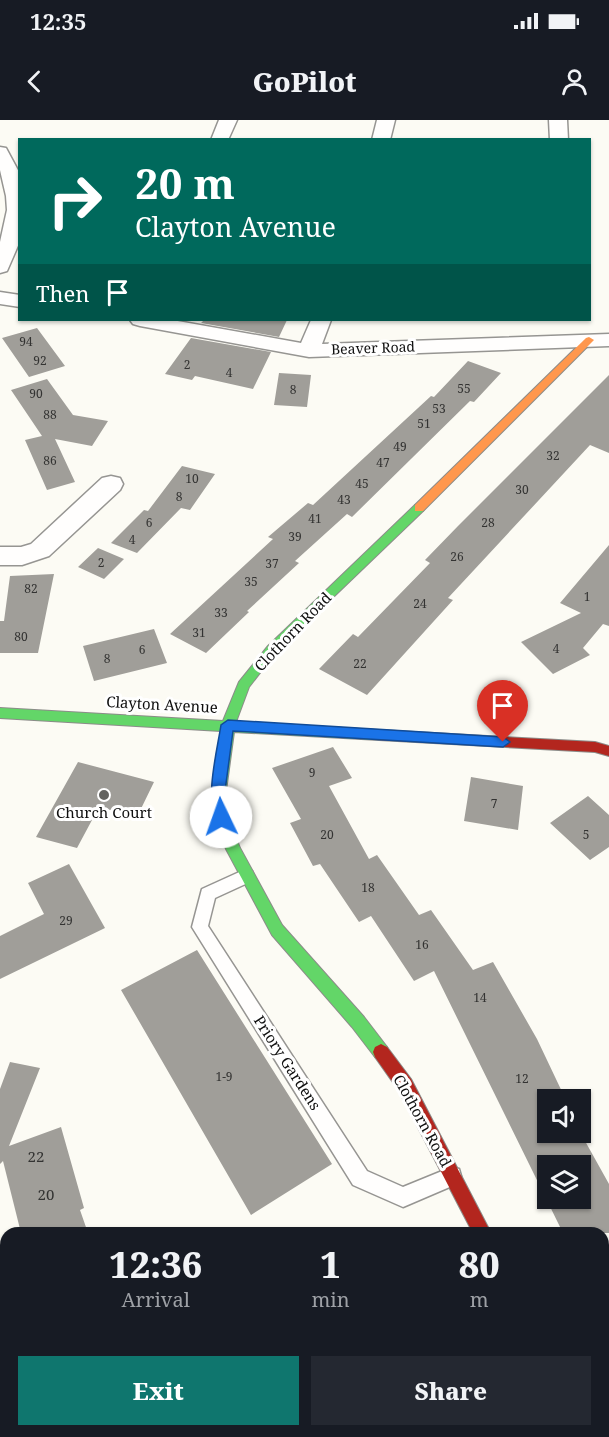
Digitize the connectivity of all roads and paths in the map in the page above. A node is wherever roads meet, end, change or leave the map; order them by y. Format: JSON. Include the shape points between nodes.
{"nodes":[{"id":1,"x":228,"y":120,"type":"edge"},
{"id":2,"x":386,"y":120,"type":"edge"},
{"id":3,"x":558,"y":120,"type":"edge"},
{"id":4,"x":220,"y":138,"type":"edge"},
{"id":5,"x":382,"y":138,"type":"edge"},
{"id":6,"x":559,"y":138,"type":"edge"},
{"id":7,"x":0,"y":152,"type":"edge"},
{"id":8,"x":17,"y":185,"type":"edge"},
{"id":9,"x":0,"y":267,"type":"edge"},
{"id":10,"x":0,"y":298,"type":"edge"},
{"id":11,"x":18,"y":301,"type":"edge"},
{"id":12,"x":145,"y":321,"type":"edge"},
{"id":13,"x":321,"y":321,"type":"edge"},
{"id":14,"x":528,"y":321,"type":"edge"},
{"id":15,"x":599,"y":340,"type":"edge"},
{"id":16,"x":522,"y":343,"type":"junction"},
{"id":17,"x":309,"y":351,"type":"junction"},
{"id":18,"x":111,"y":484,"type":"dead end"},
{"id":19,"x":0,"y":556,"type":"edge"},
{"id":20,"x":0,"y":712,"type":"edge"},
{"id":21,"x":228,"y":725,"type":"junction"},
{"id":22,"x":609,"y":752,"type":"edge"},
{"id":23,"x":246,"y":876,"type":"junction"},
{"id":24,"x":453,"y":1175,"type":"junction"},
{"id":25,"x":479,"y":1227,"type":"edge"}],
"edges":[{"from":1,"to":4,"type":"street"},
{"from":2,"to":5,"type":"street"},
{"from":3,"to":6,"type":"street"},
{"from":7,"to":8,"type":"street"},
{"from":8,"to":9,"type":"street","via":[[17,218]]},
{"from":10,"to":11,"type":"street"},
{"from":12,"to":17,"type":"street","name":"Beaver Road"},
{"from":13,"to":17,"type":"street"},
{"from":14,"to":16,"type":"street"},
{"from":15,"to":16,"type":"street","name":"Beaver Road"},
{"from":15,"to":21,"type":"street","name":"Clothorn Road","via":[[272,649],[243,685]]},
{"from":16,"to":17,"type":"street","name":"Beaver Road"},
{"from":18,"to":19,"type":"street","via":[[40,550],[22,556]]},
{"from":20,"to":21,"type":"street","name":"Clayton Avenue"},
{"from":21,"to":22,"type":"street","name":"Clayton Avenue","via":[[595,747]]},
{"from":21,"to":23,"type":"street","name":"Clothorn Road","via":[[219,791],[221,817]]},
{"from":23,"to":24,"type":"street","name":"Clothorn Road","via":[[277,930],[358,1022],[405,1085]]},
{"from":23,"to":24,"type":"lane","name":"Priory Gardens","via":[[208,894],[200,927],[360,1178],[403,1197]]},
{"from":24,"to":25,"type":"street","name":"Clothorn Road"}]}
